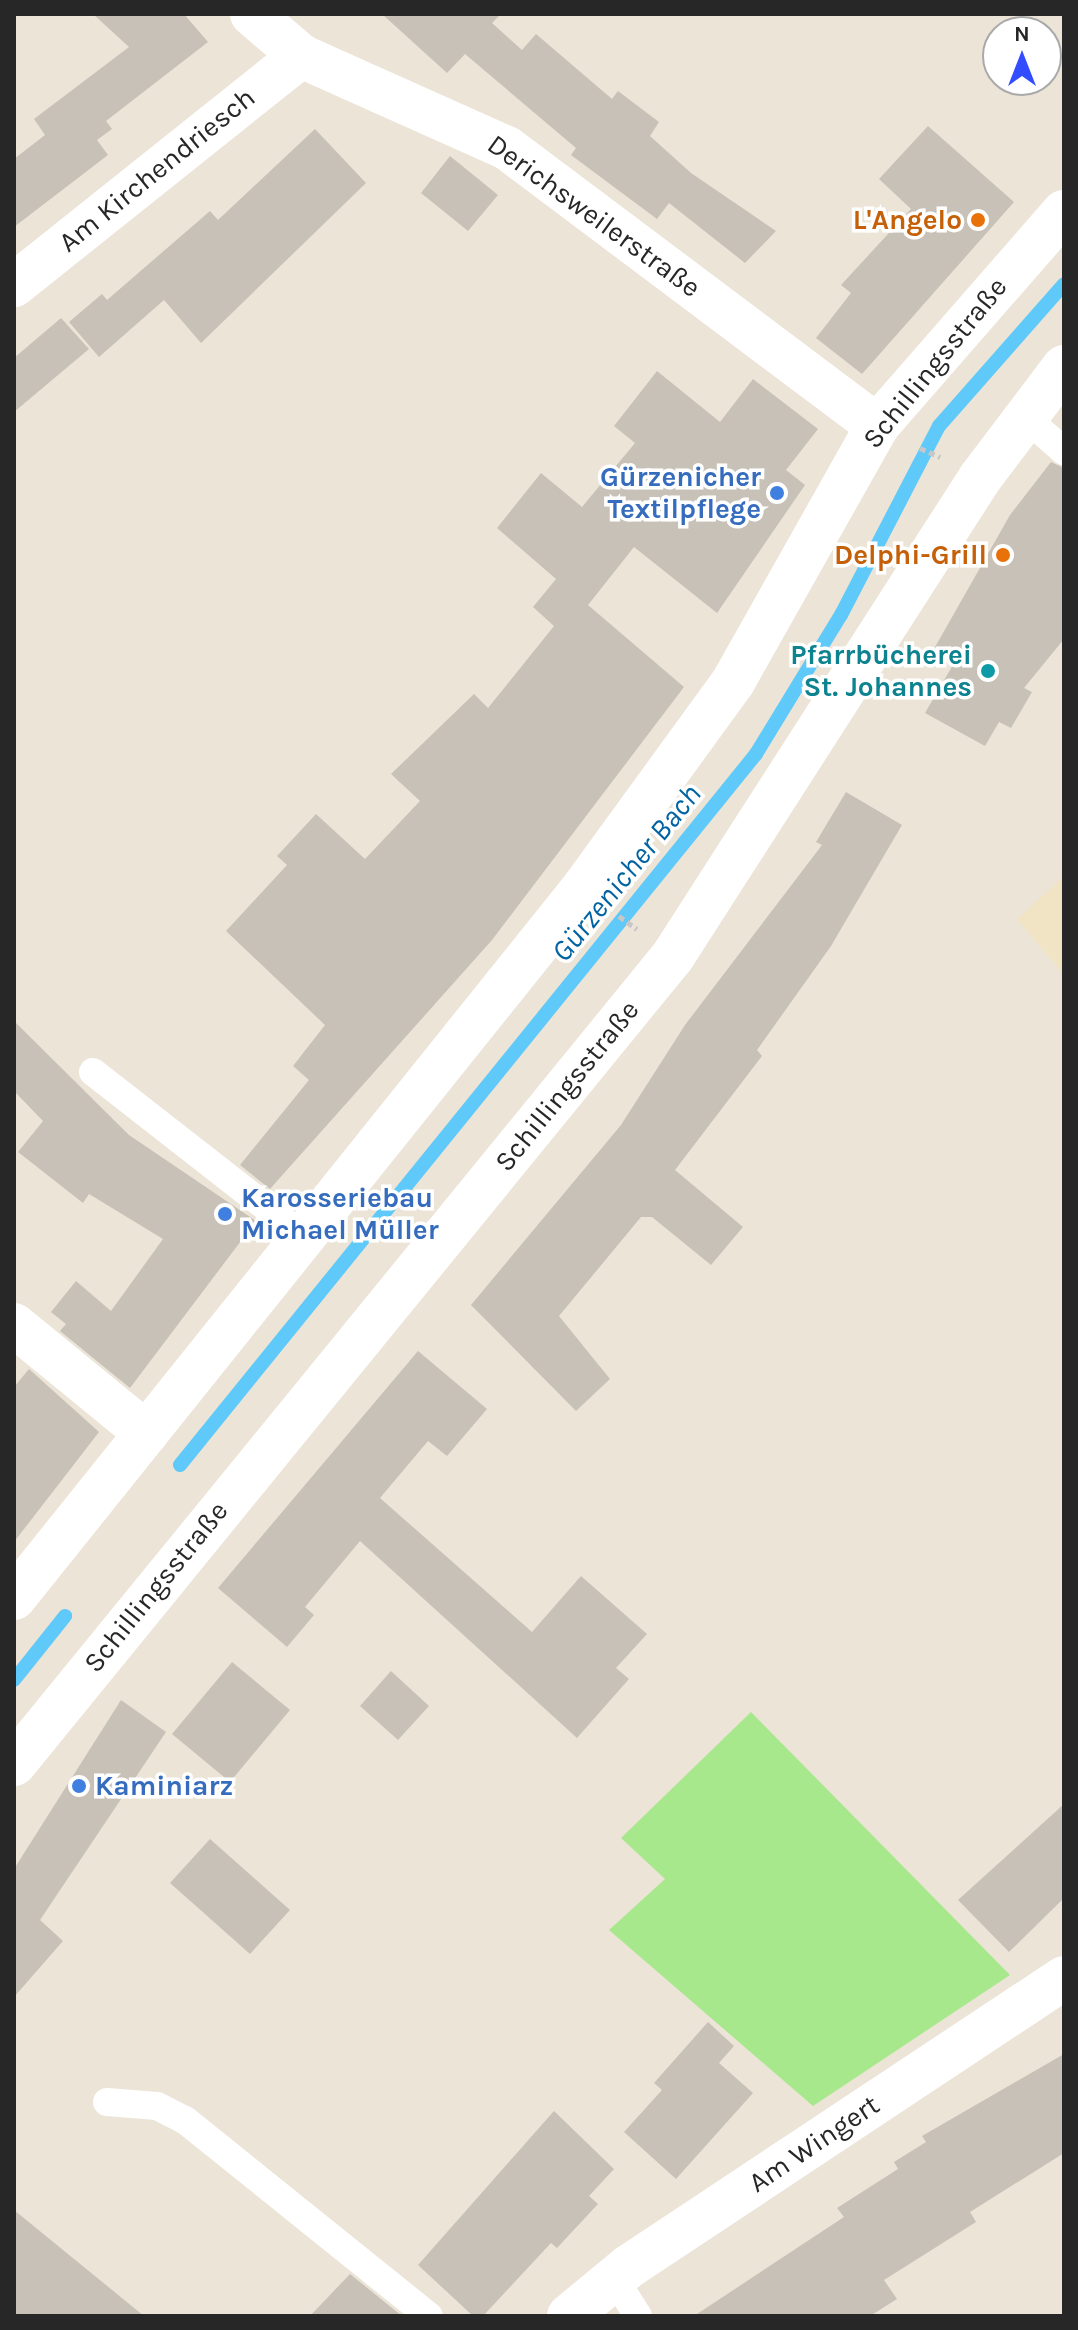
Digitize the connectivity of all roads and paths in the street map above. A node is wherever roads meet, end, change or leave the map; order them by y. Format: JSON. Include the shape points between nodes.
{"nodes":[{"id":1,"x":252,"y":14,"type":"edge"},
{"id":2,"x":301,"y":56,"type":"junction"},
{"id":3,"x":1064,"y":212,"type":"edge"},
{"id":4,"x":14,"y":285,"type":"edge"},
{"id":5,"x":1064,"y":367,"type":"edge"},
{"id":6,"x":1025,"y":417,"type":"junction"},
{"id":7,"x":894,"y":434,"type":"junction"},
{"id":8,"x":1064,"y":451,"type":"edge"},
{"id":9,"x":948,"y":461,"type":"dead end"},
{"id":10,"x":616,"y":914,"type":"dead end"},
{"id":11,"x":636,"y":928,"type":"dead end"},
{"id":12,"x":93,"y":1072,"type":"dead end"},
{"id":13,"x":302,"y":1235,"type":"junction"},
{"id":14,"x":14,"y":1325,"type":"edge"},
{"id":15,"x":146,"y":1433,"type":"junction"},
{"id":16,"x":14,"y":1598,"type":"edge"},
{"id":17,"x":14,"y":1764,"type":"edge"},
{"id":18,"x":1064,"y":1978,"type":"edge"},
{"id":19,"x":107,"y":2102,"type":"dead end"},
{"id":20,"x":614,"y":2278,"type":"junction"},
{"id":21,"x":429,"y":2316,"type":"edge"},
{"id":22,"x":569,"y":2316,"type":"edge"},
{"id":23,"x":638,"y":2316,"type":"edge"}],
"edges":[{"from":1,"to":2,"type":"street","name":"Derichsweilerstraße"},
{"from":2,"to":4,"type":"street","name":"Am Kirchendriesch"},
{"from":2,"to":7,"type":"street","name":"Derichsweilerstraße","via":[[507,148]]},
{"from":3,"to":7,"type":"street","name":"Schillingsstraße"},
{"from":5,"to":6,"type":"street","name":"Schillingsstraße"},
{"from":6,"to":8,"type":"lane"},
{"from":6,"to":17,"type":"street","name":"Schillingsstraße","via":[[670,960]]},
{"from":7,"to":9,"type":"path"},
{"from":7,"to":13,"type":"street","name":"Schillingsstraße","via":[[733,682],[584,887]]},
{"from":10,"to":11,"type":"path"},
{"from":12,"to":13,"type":"lane"},
{"from":13,"to":15,"type":"street","name":"Schillingsstraße"},
{"from":14,"to":15,"type":"street"},
{"from":15,"to":16,"type":"street","name":"Schillingsstraße"},
{"from":18,"to":20,"type":"street","name":"Am Wingert"},
{"from":19,"to":21,"type":"lane","via":[[157,2106],[185,2120]]},
{"from":20,"to":22,"type":"street","name":"Am Wingert"},
{"from":20,"to":23,"type":"lane"}]}
